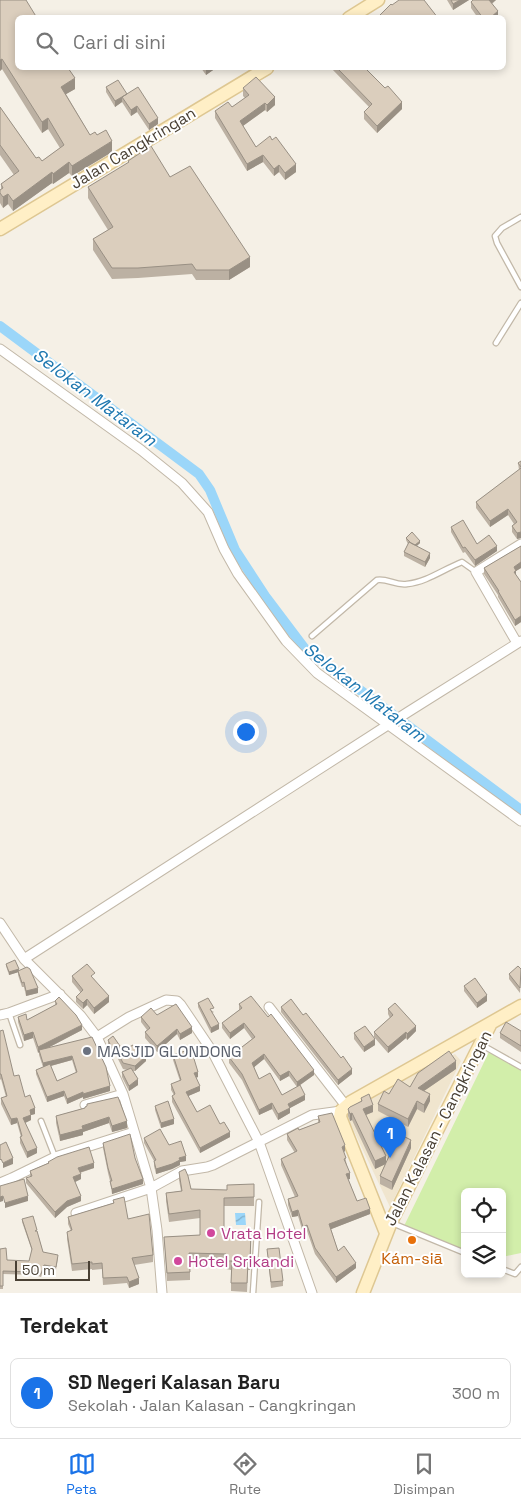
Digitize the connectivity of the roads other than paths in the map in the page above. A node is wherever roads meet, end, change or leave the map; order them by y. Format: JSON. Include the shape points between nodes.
{"nodes":[{"id":1,"x":378,"y":0,"type":"edge"},
{"id":2,"x":354,"y":15,"type":"edge"},
{"id":3,"x":264,"y":70,"type":"edge"},
{"id":4,"x":521,"y":217,"type":"edge"},
{"id":5,"x":2,"y":224,"type":"edge"},
{"id":6,"x":521,"y":287,"type":"edge"},
{"id":7,"x":521,"y":303,"type":"edge"},
{"id":8,"x":496,"y":343,"type":"dead end"},
{"id":9,"x":0,"y":349,"type":"edge"},
{"id":10,"x":521,"y":544,"type":"edge"},
{"id":11,"x":476,"y":572,"type":"junction"},
{"id":12,"x":312,"y":636,"type":"dead end"},
{"id":13,"x":519,"y":642,"type":"edge"},
{"id":14,"x":392,"y":723,"type":"junction"},
{"id":15,"x":521,"y":821,"type":"edge"},
{"id":16,"x":0,"y":923,"type":"edge"},
{"id":17,"x":24,"y":959,"type":"junction"},
{"id":18,"x":60,"y":994,"type":"junction"},
{"id":19,"x":521,"y":1006,"type":"edge"},
{"id":20,"x":269,"y":1007,"type":"dead end"},
{"id":21,"x":4,"y":1014,"type":"edge"},
{"id":22,"x":491,"y":1023,"type":"junction"},
{"id":23,"x":97,"y":1037,"type":"junction"},
{"id":24,"x":481,"y":1044,"type":"junction"},
{"id":25,"x":20,"y":1045,"type":"dead end"},
{"id":26,"x":521,"y":1067,"type":"edge"},
{"id":27,"x":123,"y":1094,"type":"junction"},
{"id":28,"x":85,"y":1105,"type":"edge"},
{"id":29,"x":343,"y":1108,"type":"junction"},
{"id":30,"x":41,"y":1121,"type":"dead end"},
{"id":31,"x":134,"y":1132,"type":"junction"},
{"id":32,"x":259,"y":1142,"type":"junction"},
{"id":33,"x":55,"y":1156,"type":"junction"},
{"id":34,"x":0,"y":1183,"type":"edge"},
{"id":35,"x":151,"y":1188,"type":"junction"},
{"id":36,"x":259,"y":1202,"type":"dead end"},
{"id":37,"x":76,"y":1213,"type":"edge"},
{"id":38,"x":388,"y":1227,"type":"junction"},
{"id":39,"x":461,"y":1252,"type":"edge"},
{"id":40,"x":521,"y":1267,"type":"edge"},
{"id":41,"x":506,"y":1271,"type":"edge"},
{"id":42,"x":162,"y":1293,"type":"edge"},
{"id":43,"x":253,"y":1293,"type":"edge"},
{"id":44,"x":312,"y":1293,"type":"edge"},
{"id":45,"x":363,"y":1293,"type":"edge"}],
"edges":[{"from":1,"to":2,"type":"main road"},
{"from":3,"to":5,"type":"main road","name":"Jalan Cangkringan"},
{"from":4,"to":6,"type":"lane","via":[[495,236]]},
{"from":7,"to":8,"type":"lane"},
{"from":9,"to":14,"type":"street","via":[[182,483],[208,512],[238,574],[286,641],[337,689]]},
{"from":10,"to":11,"type":"street"},
{"from":11,"to":12,"type":"lane","via":[[462,562],[409,584],[376,580]]},
{"from":11,"to":13,"type":"street"},
{"from":13,"to":14,"type":"street"},
{"from":14,"to":15,"type":"street"},
{"from":14,"to":17,"type":"street"},
{"from":16,"to":17,"type":"street"},
{"from":17,"to":18,"type":"street"},
{"from":18,"to":21,"type":"street"},
{"from":18,"to":23,"type":"street"},
{"from":19,"to":22,"type":"main road","name":"Jalan Kalasan - Cangkringan"},
{"from":20,"to":29,"type":"street"},
{"from":21,"to":25,"type":"lane"},
{"from":22,"to":24,"type":"main road","name":"Jalan Kalasan - Cangkringan"},
{"from":22,"to":29,"type":"main road","name":"Jalan Kalasan - Cangkringan"},
{"from":23,"to":27,"type":"street"},
{"from":23,"to":32,"type":"street","via":[[129,1017],[166,1000],[177,1001],[212,1052]]},
{"from":24,"to":26,"type":"lane"},
{"from":24,"to":38,"type":"main road","name":"Jalan Kalasan - Cangkringan"},
{"from":27,"to":28,"type":"street"},
{"from":27,"to":31,"type":"street"},
{"from":29,"to":32,"type":"street","via":[[312,1115]]},
{"from":29,"to":38,"type":"main road","name":"Jalan Kalasan - Cangkringan","via":[[340,1117]]},
{"from":30,"to":33,"type":"lane"},
{"from":31,"to":33,"type":"street"},
{"from":31,"to":35,"type":"street"},
{"from":32,"to":35,"type":"street","via":[[213,1165],[182,1171]]},
{"from":32,"to":44,"type":"street"},
{"from":33,"to":34,"type":"street"},
{"from":35,"to":37,"type":"street"},
{"from":35,"to":42,"type":"street"},
{"from":36,"to":43,"type":"lane"},
{"from":38,"to":39,"type":"lane"},
{"from":38,"to":45,"type":"main road","name":"Jalan Kalasan - Cangkringan"},
{"from":40,"to":41,"type":"lane","via":[[515,1274]]}]}
